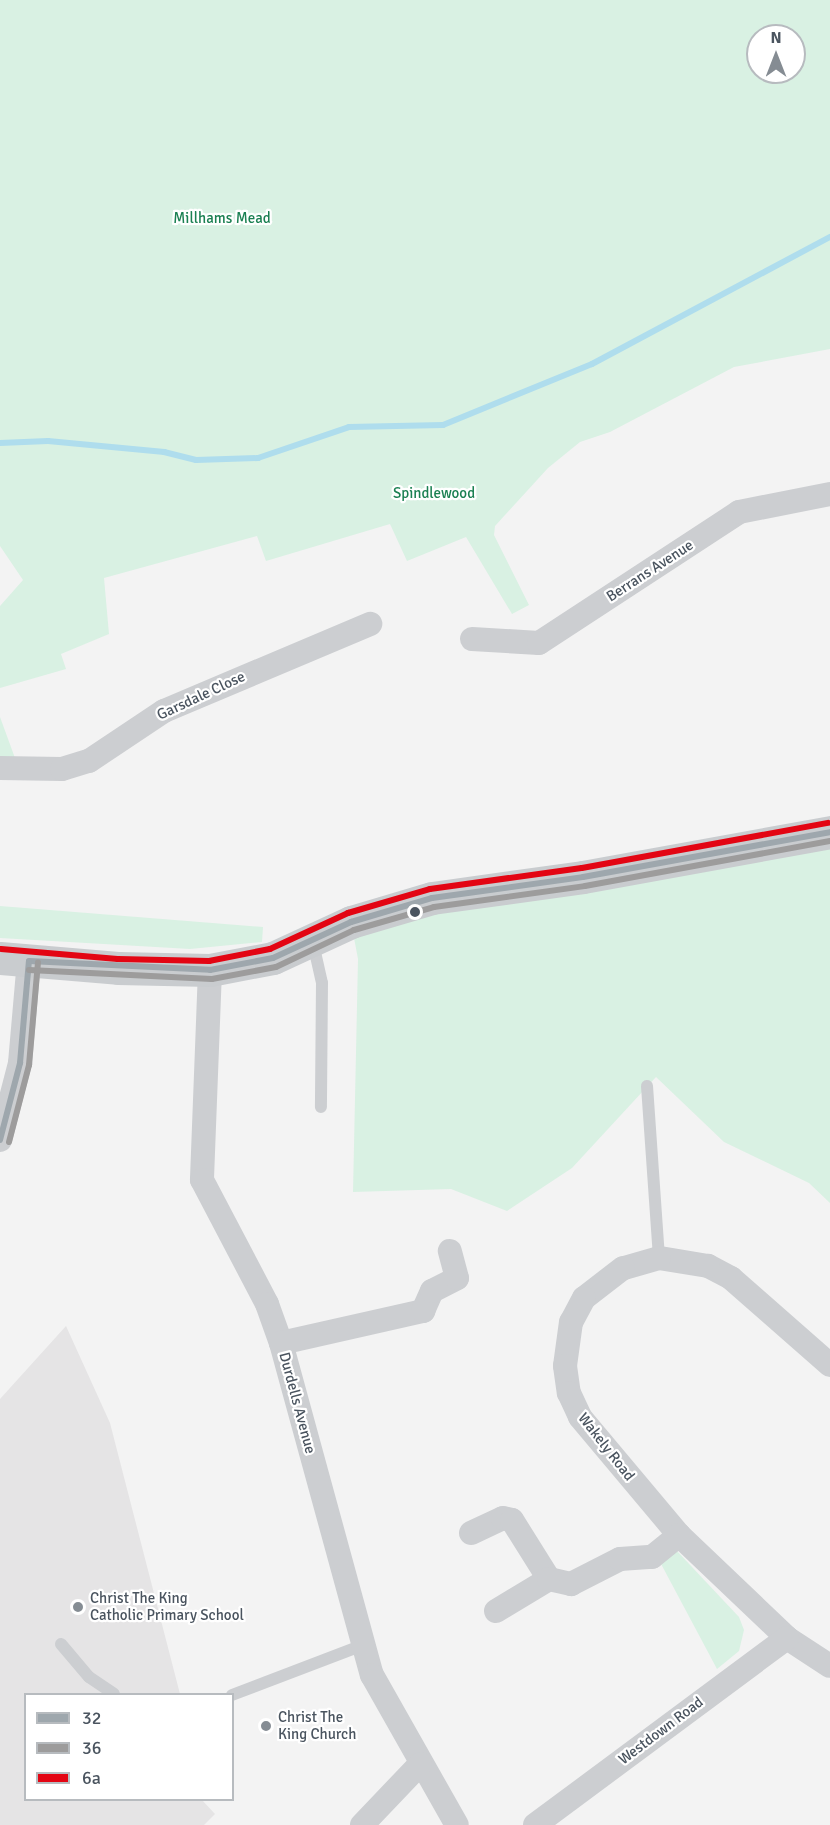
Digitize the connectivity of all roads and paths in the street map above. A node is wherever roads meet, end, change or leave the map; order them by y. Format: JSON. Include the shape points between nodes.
{"nodes":[{"id":1,"x":830,"y":494,"type":"edge"},
{"id":2,"x":370,"y":624,"type":"dead end"},
{"id":3,"x":472,"y":639,"type":"dead end"},
{"id":4,"x":0,"y":768,"type":"edge"},
{"id":5,"x":830,"y":832,"type":"edge"},
{"id":6,"x":313,"y":943,"type":"junction"},
{"id":7,"x":14,"y":959,"type":"edge"},
{"id":8,"x":210,"y":970,"type":"junction"},
{"id":9,"x":647,"y":1086,"type":"dead end"},
{"id":10,"x":6,"y":1097,"type":"edge"},
{"id":11,"x":321,"y":1107,"type":"dead end"},
{"id":12,"x":0,"y":1140,"type":"edge"},
{"id":13,"x":450,"y":1251,"type":"dead end"},
{"id":14,"x":659,"y":1258,"type":"junction"},
{"id":15,"x":281,"y":1343,"type":"junction"},
{"id":16,"x":830,"y":1365,"type":"edge"},
{"id":17,"x":471,"y":1533,"type":"dead end"},
{"id":18,"x":679,"y":1535,"type":"junction"},
{"id":19,"x":549,"y":1579,"type":"junction"},
{"id":20,"x":496,"y":1611,"type":"dead end"},
{"id":21,"x":787,"y":1638,"type":"junction"},
{"id":22,"x":60,"y":1644,"type":"dead end"},
{"id":23,"x":363,"y":1645,"type":"junction"},
{"id":24,"x":830,"y":1666,"type":"edge"},
{"id":25,"x":111,"y":1693,"type":"edge"},
{"id":26,"x":234,"y":1694,"type":"edge"},
{"id":27,"x":420,"y":1764,"type":"junction"},
{"id":28,"x":362,"y":1825,"type":"edge"},
{"id":29,"x":457,"y":1825,"type":"edge"},
{"id":30,"x":536,"y":1825,"type":"edge"}],
"edges":[{"from":1,"to":3,"type":"street","name":"Berrans Avenue","via":[[739,512],[539,643]]},
{"from":2,"to":4,"type":"street","name":"Garsdale Close","via":[[164,711],[89,761],[62,769]]},
{"from":5,"to":6,"type":"main road","via":[[432,898],[361,918]]},
{"from":6,"to":8,"type":"main road","via":[[273,958]]},
{"from":6,"to":11,"type":"lane","via":[[322,983]]},
{"from":7,"to":8,"type":"main road"},
{"from":7,"to":10,"type":"street","via":[[20,1063]]},
{"from":8,"to":15,"type":"street","name":"Durdells Avenue","via":[[202,1180],[267,1304]]},
{"from":9,"to":14,"type":"lane"},
{"from":10,"to":12,"type":"street"},
{"from":13,"to":15,"type":"street","via":[[457,1278],[432,1291],[423,1311]]},
{"from":14,"to":16,"type":"street","name":"Wakely Road","via":[[708,1266],[731,1278]]},
{"from":14,"to":18,"type":"street","name":"Wakely Road","via":[[623,1268],[584,1298],[571,1322],[565,1366],[569,1393],[580,1417]]},
{"from":15,"to":23,"type":"street","name":"Durdells Avenue"},
{"from":17,"to":19,"type":"street","via":[[503,1518],[512,1520]]},
{"from":18,"to":19,"type":"street","via":[[652,1557],[620,1559],[571,1584]]},
{"from":18,"to":21,"type":"street","name":"Wakely Road"},
{"from":19,"to":20,"type":"street"},
{"from":21,"to":24,"type":"street","name":"Wakely Road"},
{"from":21,"to":30,"type":"street","name":"Westdown Road"},
{"from":22,"to":25,"type":"lane","via":[[89,1677]]},
{"from":23,"to":26,"type":"lane"},
{"from":23,"to":27,"type":"street","name":"Durdells Avenue","via":[[372,1675]]},
{"from":27,"to":28,"type":"street"},
{"from":27,"to":29,"type":"street","name":"Durdells Avenue"}]}
